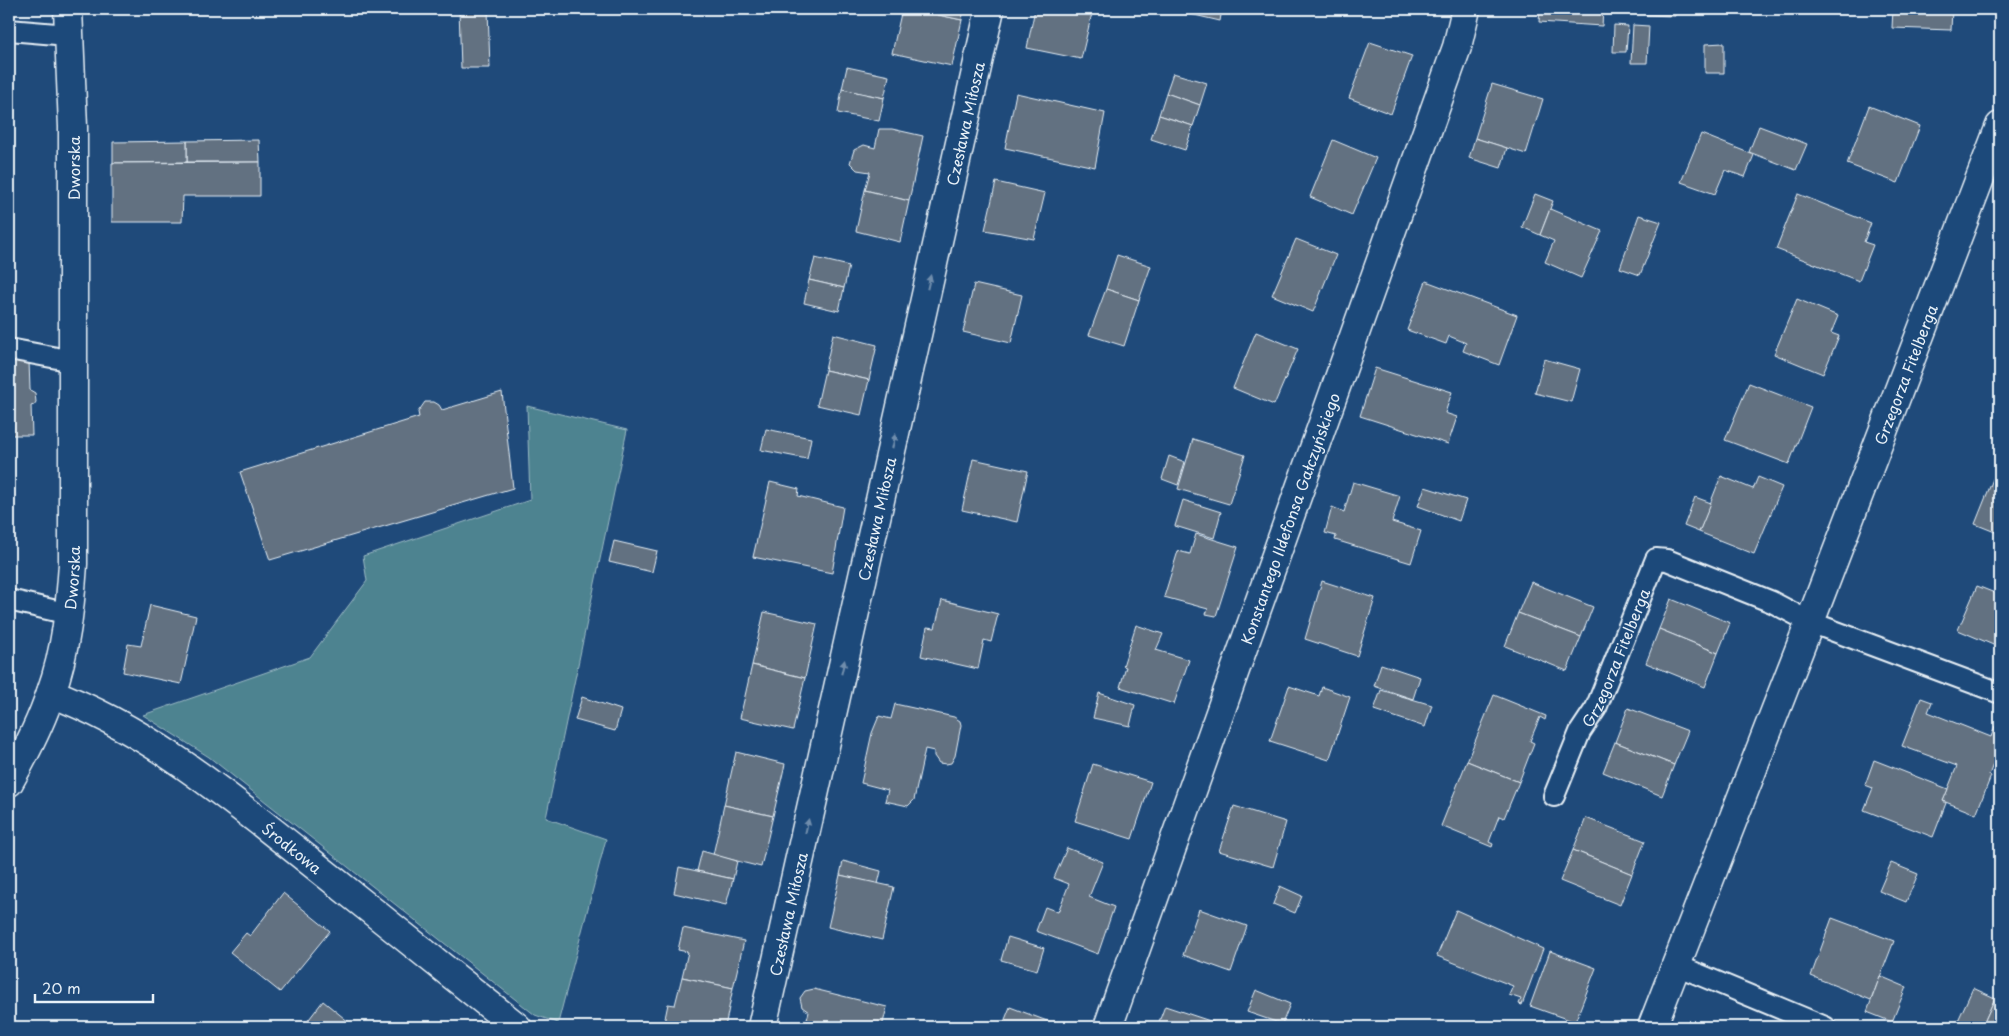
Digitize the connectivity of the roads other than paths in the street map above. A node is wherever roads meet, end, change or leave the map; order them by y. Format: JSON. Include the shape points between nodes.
{"nodes":[{"id":1,"x":990,"y":9,"type":"edge"},
{"id":2,"x":1466,"y":9,"type":"edge"},
{"id":3,"x":68,"y":22,"type":"edge"},
{"id":4,"x":9,"y":30,"type":"edge"},
{"id":5,"x":2000,"y":126,"type":"edge"},
{"id":6,"x":9,"y":349,"type":"edge"},
{"id":7,"x":73,"y":360,"type":"junction"},
{"id":8,"x":9,"y":600,"type":"edge"},
{"id":9,"x":69,"y":614,"type":"junction"},
{"id":10,"x":1810,"y":622,"type":"junction"},
{"id":11,"x":51,"y":692,"type":"junction"},
{"id":12,"x":2000,"y":693,"type":"edge"},
{"id":13,"x":9,"y":782,"type":"edge"},
{"id":14,"x":1554,"y":796,"type":"dead end"},
{"id":15,"x":1676,"y":965,"type":"junction"},
{"id":16,"x":517,"y":1027,"type":"edge"},
{"id":17,"x":762,"y":1027,"type":"edge"},
{"id":18,"x":1108,"y":1027,"type":"edge"},
{"id":19,"x":1652,"y":1027,"type":"edge"},
{"id":20,"x":1825,"y":1027,"type":"edge"}],
"edges":[{"from":17,"to":1,"type":"street","name":"Czesława Miłosza","one_way":true},
{"from":2,"to":18,"type":"street","name":"Konstantego Ildefonsa Gałczyńskiego","via":[[1457,48]]},
{"from":3,"to":4,"type":"lane","name":"Dworska"},
{"from":3,"to":7,"type":"street","name":"Dworska","via":[[73,127]]},
{"from":5,"to":10,"type":"street","name":"Grzegorza Fitelberga"},
{"from":6,"to":7,"type":"lane"},
{"from":7,"to":9,"type":"street","name":"Dworska","via":[[73,564]]},
{"from":8,"to":9,"type":"lane"},
{"from":9,"to":11,"type":"street","name":"Dworska"},
{"from":10,"to":12,"type":"lane","name":"Grzegorza Fitelberga"},
{"from":10,"to":14,"type":"lane","name":"Grzegorza Fitelberga","via":[[1772,602],[1667,560],[1656,559],[1596,708],[1580,732]]},
{"from":10,"to":15,"type":"street","name":"Grzegorza Fitelberga"},
{"from":11,"to":13,"type":"street","name":"Dworska"},
{"from":11,"to":16,"type":"street","name":"Środkowa","via":[[96,711],[205,778]]},
{"from":15,"to":19,"type":"street","name":"Grzegorza Fitelberga"},
{"from":15,"to":20,"type":"lane"}]}
